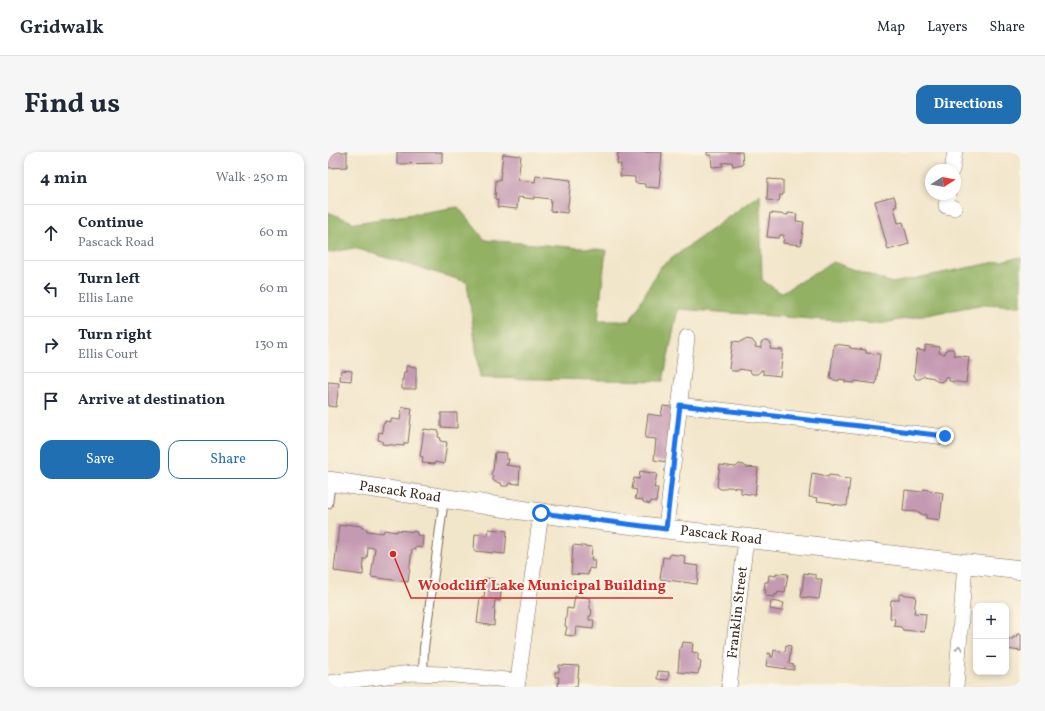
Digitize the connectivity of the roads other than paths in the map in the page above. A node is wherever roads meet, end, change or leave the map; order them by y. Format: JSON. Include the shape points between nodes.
{"nodes":[{"id":1,"x":955,"y":152,"type":"edge"},
{"id":2,"x":953,"y":164,"type":"edge"},
{"id":3,"x":947,"y":200,"type":"edge"},
{"id":4,"x":954,"y":208,"type":"dead end"},
{"id":5,"x":687,"y":337,"type":"dead end"},
{"id":6,"x":680,"y":405,"type":"junction"},
{"id":7,"x":945,"y":436,"type":"dead end"},
{"id":8,"x":330,"y":482,"type":"edge"},
{"id":9,"x":444,"y":499,"type":"junction"},
{"id":10,"x":328,"y":504,"type":"edge"},
{"id":11,"x":541,"y":513,"type":"junction"},
{"id":12,"x":666,"y":529,"type":"junction"},
{"id":13,"x":746,"y":538,"type":"junction"},
{"id":14,"x":965,"y":564,"type":"junction"},
{"id":15,"x":1021,"y":570,"type":"edge"},
{"id":16,"x":423,"y":674,"type":"junction"},
{"id":17,"x":328,"y":683,"type":"edge"},
{"id":18,"x":518,"y":684,"type":"edge"},
{"id":19,"x":730,"y":687,"type":"edge"},
{"id":20,"x":956,"y":687,"type":"edge"}],
"edges":[{"from":1,"to":2,"type":"street"},
{"from":3,"to":4,"type":"street","via":[[946,206]]},
{"from":5,"to":6,"type":"street"},
{"from":6,"to":7,"type":"street"},
{"from":6,"to":12,"type":"street"},
{"from":8,"to":9,"type":"street","name":"Pascack Road"},
{"from":8,"to":10,"type":"lane"},
{"from":9,"to":11,"type":"street","name":"Pascack Road"},
{"from":9,"to":16,"type":"lane","via":[[424,648]]},
{"from":11,"to":12,"type":"street","name":"Pascack Road"},
{"from":11,"to":18,"type":"street"},
{"from":12,"to":13,"type":"street","name":"Pascack Road"},
{"from":13,"to":14,"type":"street","name":"Pascack Road"},
{"from":13,"to":19,"type":"street","name":"Franklin Street"},
{"from":14,"to":15,"type":"street","name":"Pascack Road"},
{"from":20,"to":14,"type":"street","one_way":true},
{"from":16,"to":17,"type":"street","via":[[412,673]]},
{"from":16,"to":18,"type":"street","via":[[443,674]]}]}
